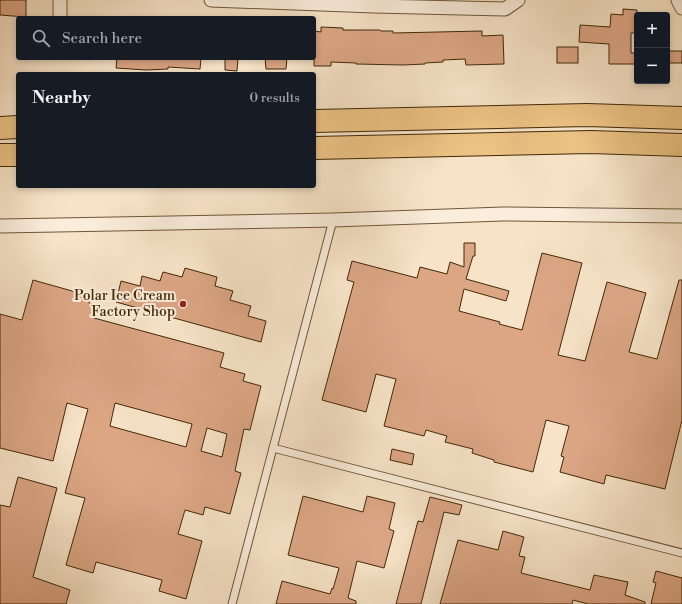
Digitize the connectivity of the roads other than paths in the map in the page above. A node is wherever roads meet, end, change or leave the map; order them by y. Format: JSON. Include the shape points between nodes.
{"nodes":[{"id":1,"x":60,"y":0,"type":"edge"},
{"id":2,"x":211,"y":0,"type":"edge"},
{"id":3,"x":224,"y":0,"type":"edge"},
{"id":4,"x":518,"y":0,"type":"edge"},
{"id":5,"x":678,"y":0,"type":"edge"},
{"id":6,"x":374,"y":3,"type":"edge"},
{"id":7,"x":682,"y":8,"type":"edge"},
{"id":8,"x":60,"y":16,"type":"edge"},
{"id":9,"x":682,"y":118,"type":"edge"},
{"id":10,"x":316,"y":121,"type":"edge"},
{"id":11,"x":0,"y":128,"type":"edge"},
{"id":12,"x":16,"y":128,"type":"edge"},
{"id":13,"x":682,"y":145,"type":"edge"},
{"id":14,"x":316,"y":148,"type":"edge"},
{"id":15,"x":0,"y":155,"type":"edge"},
{"id":16,"x":16,"y":155,"type":"edge"},
{"id":17,"x":682,"y":216,"type":"edge"},
{"id":18,"x":333,"y":220,"type":"junction"},
{"id":19,"x":0,"y":226,"type":"edge"},
{"id":20,"x":273,"y":448,"type":"junction"},
{"id":21,"x":682,"y":553,"type":"edge"},
{"id":22,"x":232,"y":604,"type":"edge"}],
"edges":[{"from":1,"to":8,"type":"street"},
{"from":2,"to":3,"type":"street"},
{"from":3,"to":6,"type":"street"},
{"from":4,"to":6,"type":"street","via":[[505,9]]},
{"from":5,"to":7,"type":"street"},
{"from":9,"to":10,"type":"highway","via":[[587,115]]},
{"from":11,"to":12,"type":"highway"},
{"from":13,"to":14,"type":"highway","via":[[591,142]]},
{"from":15,"to":16,"type":"highway"},
{"from":17,"to":18,"type":"street","via":[[503,214]]},
{"from":18,"to":19,"type":"street"},
{"from":18,"to":20,"type":"lane"},
{"from":20,"to":21,"type":"lane"},
{"from":20,"to":22,"type":"lane"}]}
